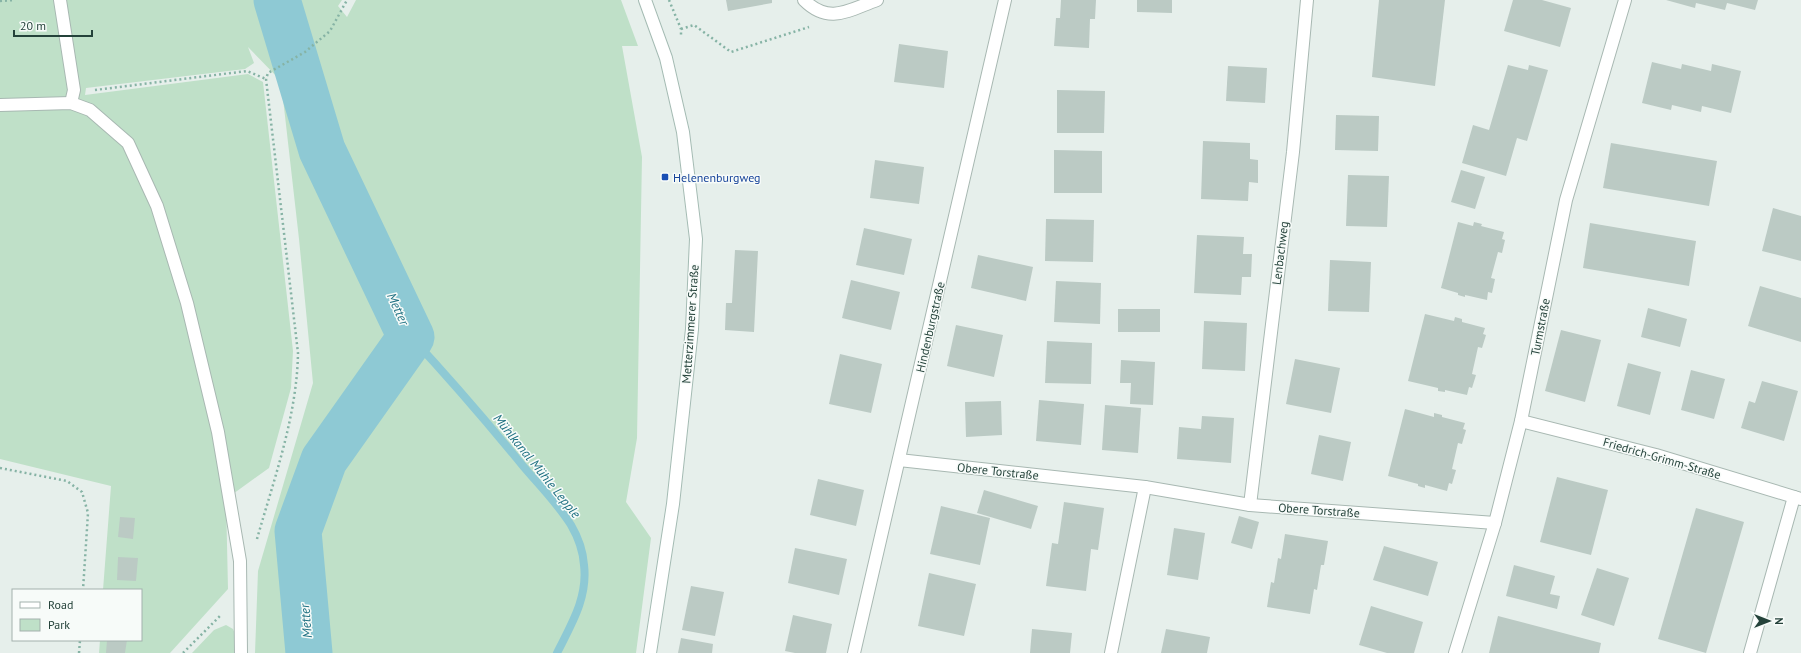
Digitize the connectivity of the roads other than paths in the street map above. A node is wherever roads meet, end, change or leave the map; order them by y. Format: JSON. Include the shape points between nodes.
{"nodes":[{"id":1,"x":60,"y":0,"type":"edge"},
{"id":2,"x":645,"y":0,"type":"edge"},
{"id":3,"x":804,"y":0,"type":"edge"},
{"id":4,"x":877,"y":0,"type":"edge"},
{"id":5,"x":1005,"y":0,"type":"edge"},
{"id":6,"x":1307,"y":0,"type":"edge"},
{"id":7,"x":1625,"y":0,"type":"edge"},
{"id":8,"x":71,"y":103,"type":"junction"},
{"id":9,"x":0,"y":105,"type":"edge"},
{"id":10,"x":1522,"y":421,"type":"junction"},
{"id":11,"x":899,"y":460,"type":"junction"},
{"id":12,"x":1145,"y":487,"type":"junction"},
{"id":13,"x":1799,"y":497,"type":"edge"},
{"id":14,"x":1250,"y":505,"type":"junction"},
{"id":15,"x":1494,"y":523,"type":"junction"},
{"id":16,"x":241,"y":653,"type":"edge"},
{"id":17,"x":650,"y":653,"type":"edge"},
{"id":18,"x":854,"y":653,"type":"edge"},
{"id":19,"x":1111,"y":653,"type":"edge"},
{"id":20,"x":1455,"y":653,"type":"edge"},
{"id":21,"x":1750,"y":653,"type":"edge"}],
"edges":[{"from":1,"to":8,"type":"street","via":[[74,90]]},
{"from":2,"to":17,"type":"street","name":"Metterzimmerer Straße","via":[[666,58],[683,132],[696,239],[692,329],[673,504]]},
{"from":3,"to":4,"type":"street","via":[[820,12],[836,15]]},
{"from":5,"to":11,"type":"street","name":"Hindenburgstraße"},
{"from":6,"to":14,"type":"street","name":"Lenbachweg","via":[[1293,152]]},
{"from":7,"to":10,"type":"street","name":"Turmstraße","via":[[1566,200]]},
{"from":8,"to":9,"type":"street"},
{"from":8,"to":16,"type":"street","via":[[90,110],[128,143],[157,206],[187,303],[218,432],[240,561]]},
{"from":10,"to":13,"type":"street","name":"Friedrich-Grimm-Straße","via":[[1656,455]]},
{"from":10,"to":15,"type":"street","name":"Turmstraße"},
{"from":11,"to":12,"type":"street","name":"Obere Torstraße"},
{"from":11,"to":18,"type":"street","name":"Hindenburgstraße"},
{"from":12,"to":14,"type":"street","name":"Obere Torstraße"},
{"from":12,"to":19,"type":"street"},
{"from":13,"to":21,"type":"street"},
{"from":14,"to":15,"type":"street","name":"Obere Torstraße"},
{"from":15,"to":20,"type":"street","name":"Turmstraße"}]}
